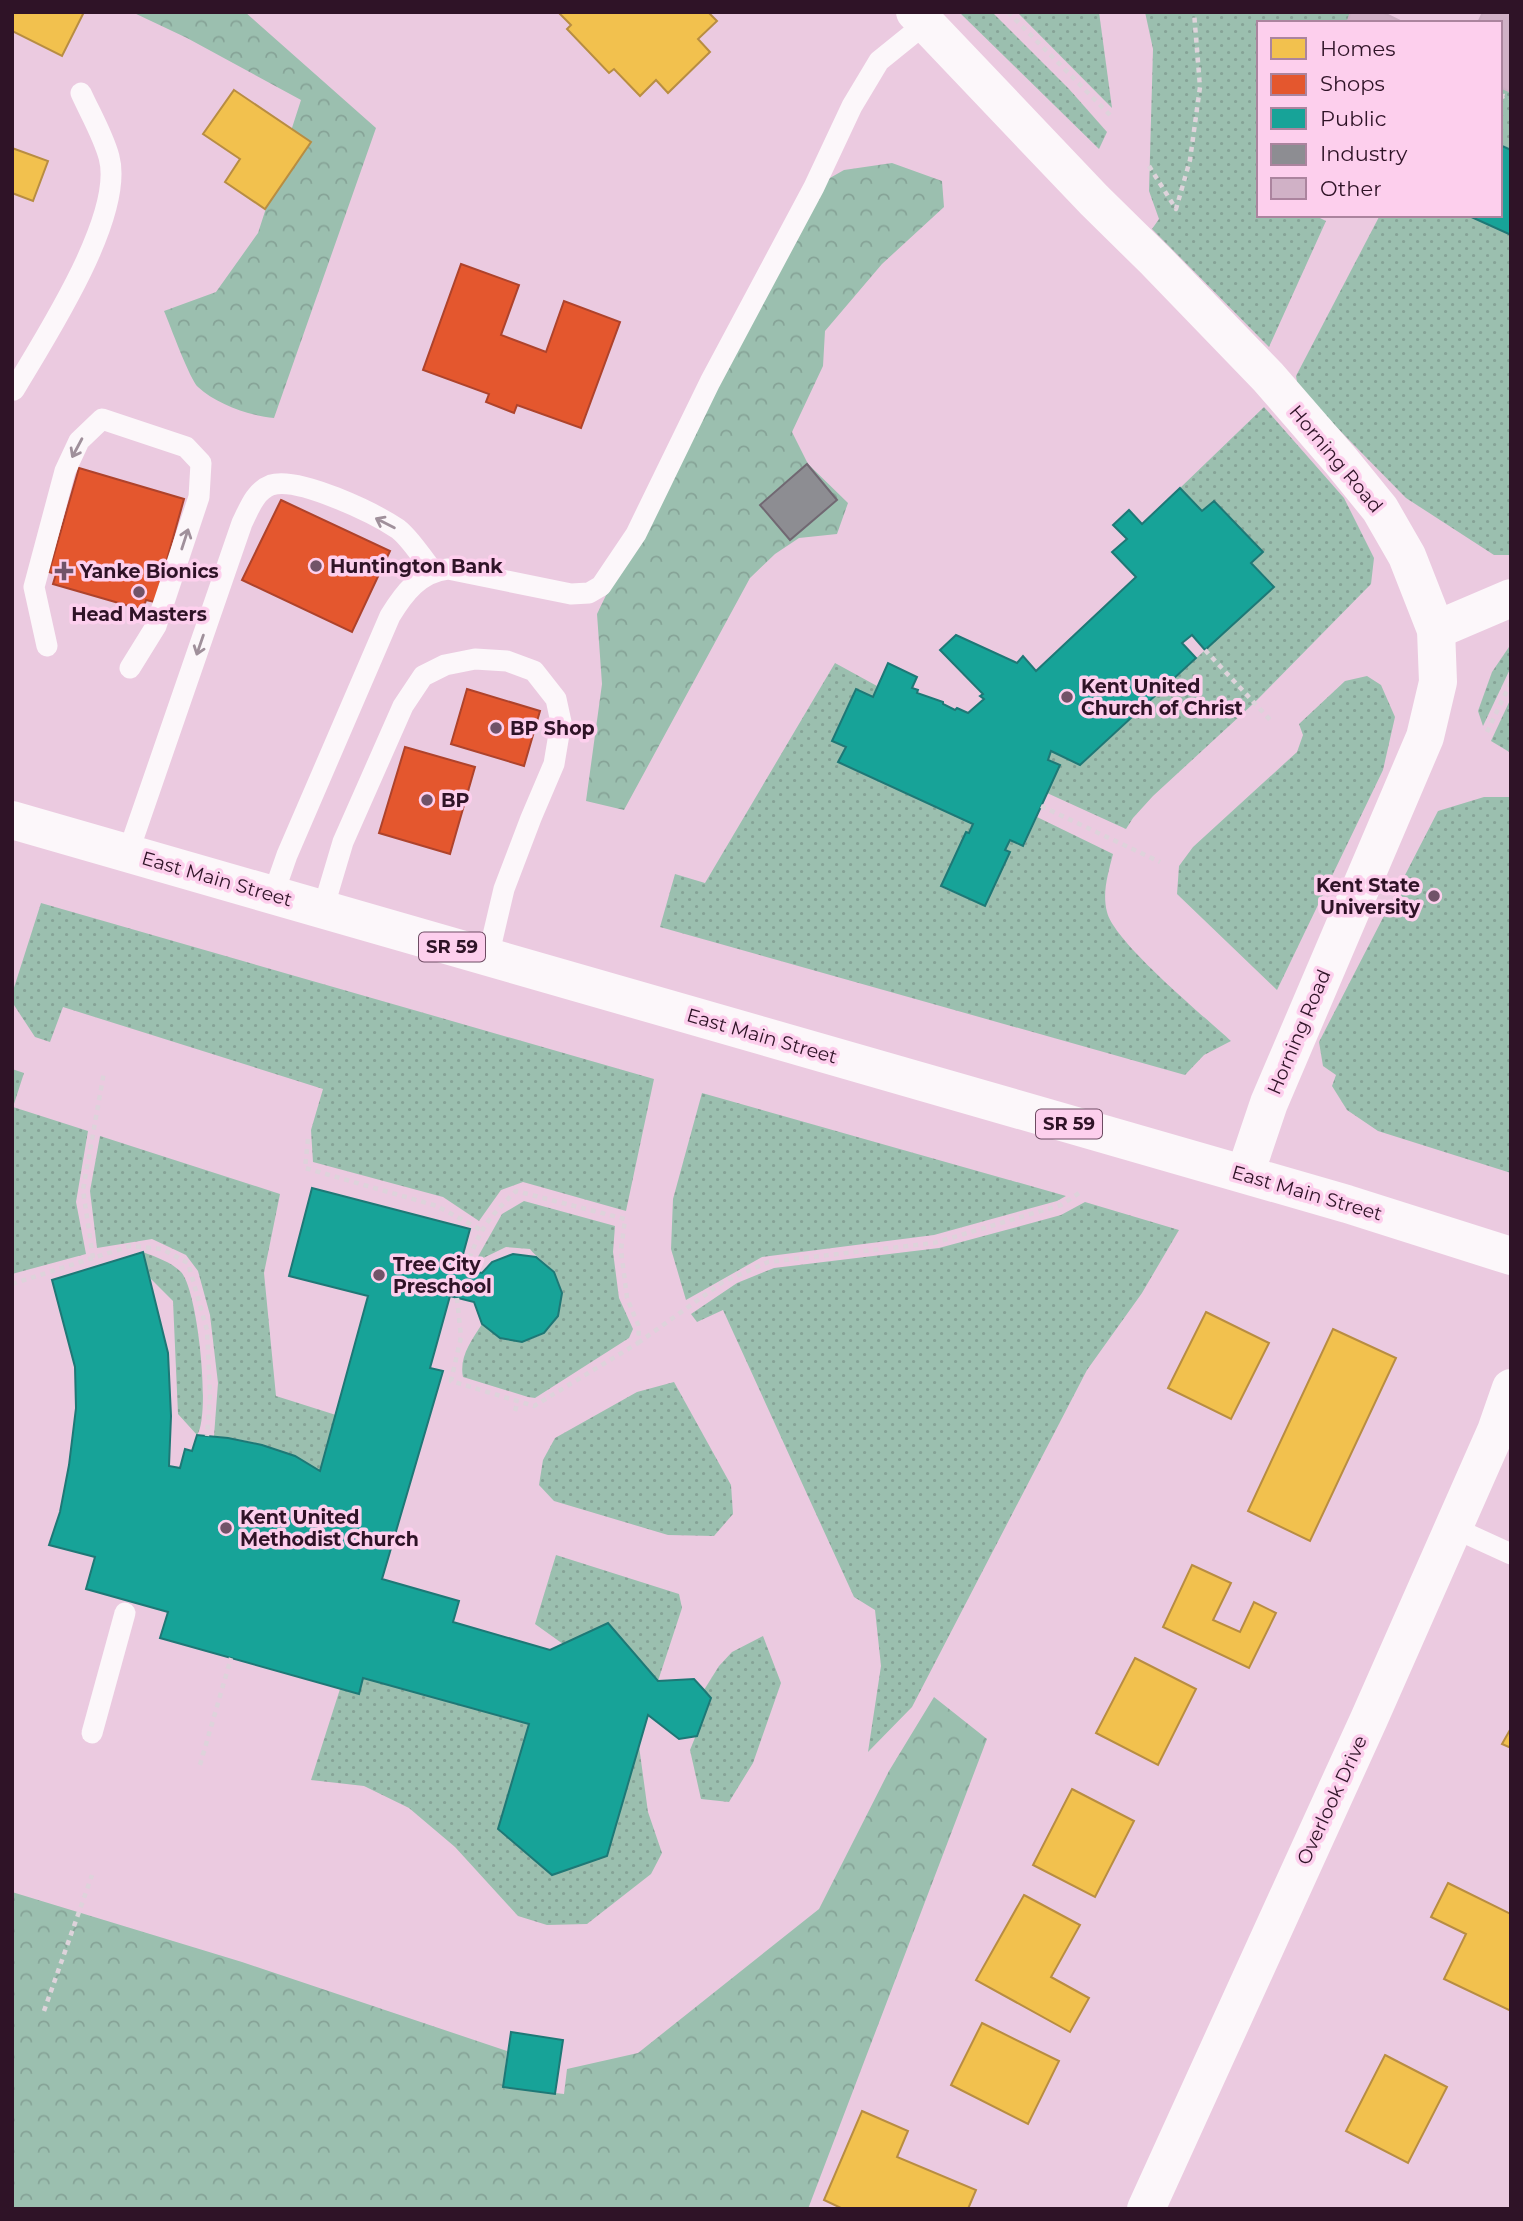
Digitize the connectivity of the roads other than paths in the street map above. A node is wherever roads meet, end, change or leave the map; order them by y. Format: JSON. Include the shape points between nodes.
{"nodes":[{"id":1,"x":920,"y":18,"type":"edge"},
{"id":2,"x":81,"y":93,"type":"dead end"},
{"id":3,"x":13,"y":392,"type":"edge"},
{"id":4,"x":433,"y":571,"type":"junction"},
{"id":5,"x":1511,"y":598,"type":"edge"},
{"id":6,"x":1436,"y":630,"type":"junction"},
{"id":7,"x":47,"y":646,"type":"dead end"},
{"id":8,"x":130,"y":668,"type":"dead end"},
{"id":9,"x":12,"y":820,"type":"edge"},
{"id":10,"x":128,"y":853,"type":"junction"},
{"id":11,"x":273,"y":895,"type":"junction"},
{"id":12,"x":323,"y":909,"type":"junction"},
{"id":13,"x":488,"y":957,"type":"junction"},
{"id":14,"x":1245,"y":1174,"type":"junction"},
{"id":15,"x":1511,"y":1256,"type":"edge"},
{"id":16,"x":1511,"y":1388,"type":"edge"},
{"id":17,"x":1454,"y":1528,"type":"junction"},
{"id":18,"x":1511,"y":1554,"type":"edge"},
{"id":19,"x":125,"y":1613,"type":"dead end"},
{"id":20,"x":92,"y":1733,"type":"dead end"},
{"id":21,"x":1146,"y":2209,"type":"edge"}],
"edges":[{"from":1,"to":4,"type":"lane","via":[[879,61],[852,106],[636,534],[601,586],[589,593],[571,594],[448,569]]},
{"from":1,"to":6,"type":"street","name":"Horning Road","via":[[1238,346],[1341,460],[1380,509],[1407,556]]},
{"from":2,"to":3,"type":"lane","via":[[109,158],[111,192],[71,294]]},
{"from":4,"to":10,"type":"lane","one_way":true,"via":[[399,530],[328,493],[285,483],[269,486],[253,500]]},
{"from":4,"to":11,"type":"lane","via":[[416,583],[390,616]]},
{"from":5,"to":6,"type":"street"},
{"from":6,"to":14,"type":"street","name":"Horning Road","via":[[1438,682],[1425,737],[1269,1103]]},
{"from":8,"to":7,"type":"lane","one_way":true,"via":[[156,626],[199,497],[201,463],[186,447],[102,419],[79,441],[65,471],[34,586]]},
{"from":9,"to":10,"type":"street","name":"East Main Street","number":"SR 59"},
{"from":10,"to":11,"type":"street","name":"East Main Street","number":"SR 59"},
{"from":11,"to":12,"type":"street","name":"East Main Street","number":"SR 59"},
{"from":12,"to":13,"type":"street","name":"East Main Street","number":"SR 59"},
{"from":12,"to":13,"type":"lane","via":[[355,815],[403,706],[423,676],[445,665],[475,659],[507,661],[534,671],[556,699],[561,722],[554,764],[504,889]]},
{"from":13,"to":14,"type":"street","name":"East Main Street","number":"SR 59"},
{"from":14,"to":15,"type":"street","name":"East Main Street","number":"SR 59"},
{"from":16,"to":17,"type":"street","name":"Overlook Drive"},
{"from":17,"to":18,"type":"lane"},
{"from":17,"to":21,"type":"street","name":"Overlook Drive"},
{"from":19,"to":20,"type":"lane"}]}
